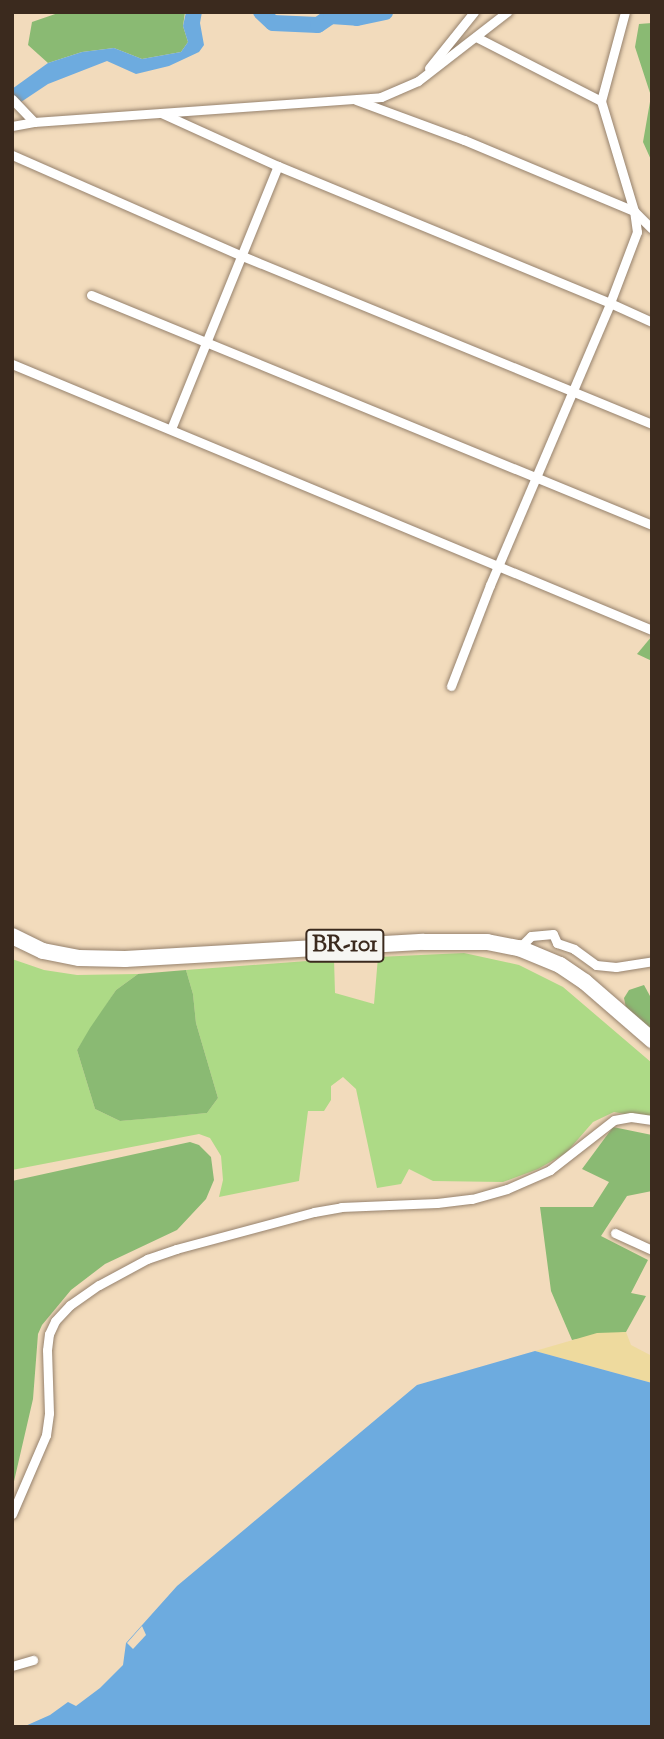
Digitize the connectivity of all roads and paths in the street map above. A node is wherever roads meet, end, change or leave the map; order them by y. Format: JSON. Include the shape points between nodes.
{"nodes":[{"id":1,"x":474,"y":12,"type":"edge"},
{"id":2,"x":508,"y":12,"type":"edge"},
{"id":3,"x":625,"y":12,"type":"edge"},
{"id":4,"x":476,"y":37,"type":"junction"},
{"id":5,"x":418,"y":81,"type":"junction"},
{"id":6,"x":12,"y":99,"type":"edge"},
{"id":7,"x":356,"y":100,"type":"junction"},
{"id":8,"x":601,"y":101,"type":"junction"},
{"id":9,"x":161,"y":113,"type":"junction"},
{"id":10,"x":34,"y":122,"type":"junction"},
{"id":11,"x":12,"y":126,"type":"edge"},
{"id":12,"x":12,"y":155,"type":"edge"},
{"id":13,"x":278,"y":166,"type":"junction"},
{"id":14,"x":635,"y":211,"type":"junction"},
{"id":15,"x":652,"y":229,"type":"edge"},
{"id":16,"x":240,"y":255,"type":"junction"},
{"id":17,"x":91,"y":295,"type":"dead end"},
{"id":18,"x":610,"y":303,"type":"junction"},
{"id":19,"x":652,"y":322,"type":"edge"},
{"id":20,"x":204,"y":342,"type":"junction"},
{"id":21,"x":12,"y":364,"type":"edge"},
{"id":22,"x":572,"y":391,"type":"junction"},
{"id":23,"x":652,"y":424,"type":"edge"},
{"id":24,"x":171,"y":429,"type":"junction"},
{"id":25,"x":536,"y":477,"type":"junction"},
{"id":26,"x":652,"y":525,"type":"edge"},
{"id":27,"x":500,"y":566,"type":"junction"},
{"id":28,"x":652,"y":630,"type":"edge"},
{"id":29,"x":451,"y":686,"type":"dead end"},
{"id":30,"x":12,"y":936,"type":"edge"},
{"id":31,"x":519,"y":948,"type":"junction"},
{"id":32,"x":590,"y":961,"type":"junction"},
{"id":33,"x":652,"y":961,"type":"edge"},
{"id":34,"x":585,"y":982,"type":"junction"},
{"id":35,"x":652,"y":1040,"type":"edge"},
{"id":36,"x":652,"y":1120,"type":"edge"},
{"id":37,"x":615,"y":1233,"type":"dead end"},
{"id":38,"x":652,"y":1250,"type":"edge"},
{"id":39,"x":12,"y":1514,"type":"edge"},
{"id":40,"x":33,"y":1660,"type":"dead end"},
{"id":41,"x":12,"y":1666,"type":"edge"}],
"edges":[{"from":1,"to":5,"type":"street"},
{"from":2,"to":4,"type":"street"},
{"from":3,"to":8,"type":"street"},
{"from":4,"to":5,"type":"street"},
{"from":4,"to":8,"type":"street"},
{"from":5,"to":7,"type":"street","via":[[381,97]]},
{"from":6,"to":10,"type":"street"},
{"from":7,"to":9,"type":"street"},
{"from":7,"to":14,"type":"street"},
{"from":8,"to":14,"type":"street"},
{"from":9,"to":10,"type":"street"},
{"from":9,"to":13,"type":"street"},
{"from":10,"to":11,"type":"street"},
{"from":12,"to":16,"type":"street"},
{"from":13,"to":16,"type":"street"},
{"from":13,"to":18,"type":"street"},
{"from":14,"to":15,"type":"street"},
{"from":14,"to":18,"type":"street","via":[[637,232]]},
{"from":16,"to":20,"type":"street"},
{"from":16,"to":22,"type":"street"},
{"from":17,"to":20,"type":"street"},
{"from":18,"to":19,"type":"street"},
{"from":18,"to":22,"type":"street"},
{"from":20,"to":24,"type":"street"},
{"from":20,"to":25,"type":"street"},
{"from":21,"to":24,"type":"street"},
{"from":22,"to":23,"type":"street"},
{"from":22,"to":25,"type":"street"},
{"from":24,"to":27,"type":"street"},
{"from":25,"to":26,"type":"street"},
{"from":25,"to":27,"type":"street"},
{"from":27,"to":28,"type":"street"},
{"from":27,"to":29,"type":"street"},
{"from":30,"to":31,"type":"highway","number":"BR-101","via":[[43,951],[79,958],[424,942],[487,942]]},
{"from":31,"to":32,"type":"street","via":[[531,936],[553,934],[557,943]]},
{"from":31,"to":34,"type":"highway","number":"BR-101","via":[[560,965]]},
{"from":32,"to":33,"type":"street","via":[[609,967]]},
{"from":32,"to":34,"type":"street"},
{"from":34,"to":35,"type":"highway","number":"BR-101"},
{"from":36,"to":39,"type":"street","via":[[614,1120],[550,1170],[507,1189],[472,1199],[314,1212],[176,1249],[99,1285],[70,1305],[49,1334],[46,1435]]},
{"from":37,"to":38,"type":"street"},
{"from":40,"to":41,"type":"street"}]}
